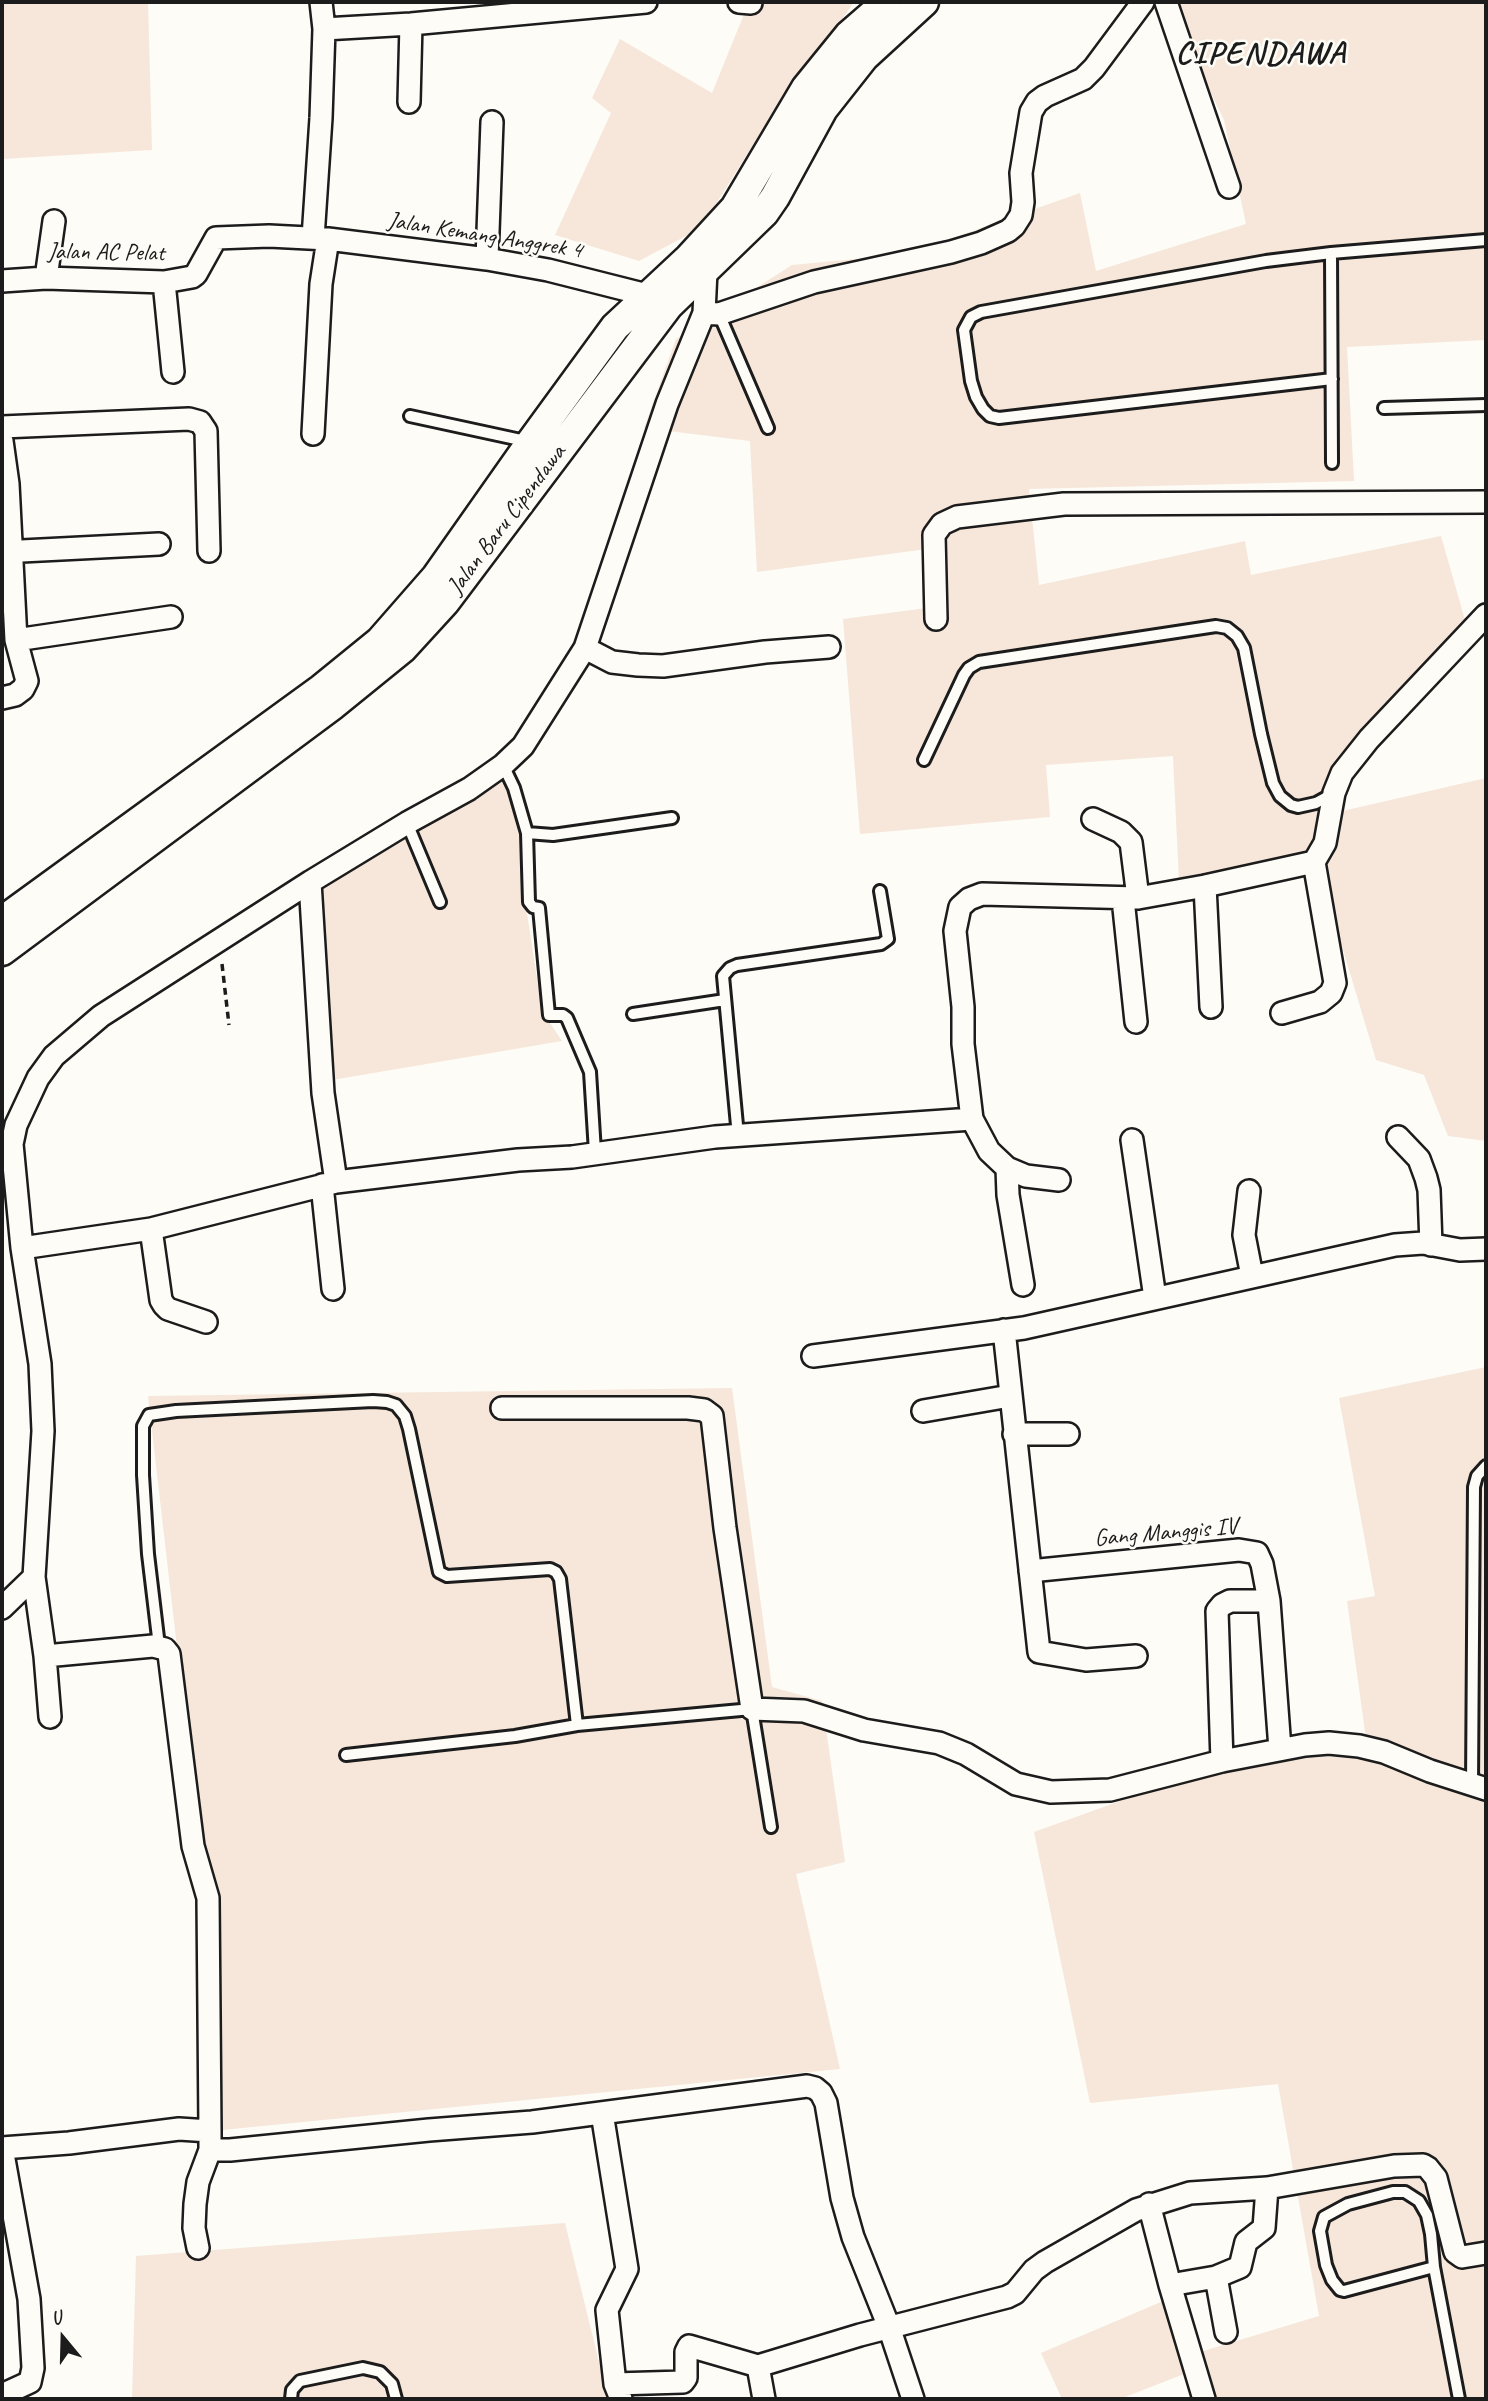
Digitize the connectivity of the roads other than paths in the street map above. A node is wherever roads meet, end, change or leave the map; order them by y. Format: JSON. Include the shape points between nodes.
{"nodes":[{"id":1,"x":321,"y":2,"type":"edge"},
{"id":2,"x":646,"y":2,"type":"edge"},
{"id":3,"x":887,"y":2,"type":"edge"},
{"id":4,"x":924,"y":2,"type":"edge"},
{"id":5,"x":1143,"y":2,"type":"edge"},
{"id":6,"x":1166,"y":2,"type":"edge"},
{"id":7,"x":454,"y":10,"type":"edge"},
{"id":8,"x":411,"y":24,"type":"junction"},
{"id":9,"x":324,"y":29,"type":"junction"},
{"id":10,"x":409,"y":102,"type":"dead end"},
{"id":11,"x":492,"y":122,"type":"dead end"},
{"id":12,"x":1229,"y":187,"type":"dead end"},
{"id":13,"x":54,"y":221,"type":"dead end"},
{"id":14,"x":320,"y":238,"type":"junction"},
{"id":15,"x":1486,"y":240,"type":"edge"},
{"id":16,"x":1331,"y":253,"type":"junction"},
{"id":17,"x":487,"y":259,"type":"junction"},
{"id":18,"x":698,"y":264,"type":"junction"},
{"id":19,"x":46,"y":278,"type":"junction"},
{"id":20,"x":2,"y":281,"type":"edge"},
{"id":21,"x":164,"y":282,"type":"junction"},
{"id":22,"x":647,"y":295,"type":"junction"},
{"id":23,"x":712,"y":313,"type":"junction"},
{"id":24,"x":173,"y":372,"type":"dead end"},
{"id":25,"x":1332,"y":379,"type":"junction"},
{"id":26,"x":1486,"y":405,"type":"edge"},
{"id":27,"x":1384,"y":408,"type":"dead end"},
{"id":28,"x":410,"y":416,"type":"dead end"},
{"id":29,"x":2,"y":428,"type":"edge"},
{"id":30,"x":768,"y":428,"type":"dead end"},
{"id":31,"x":313,"y":434,"type":"dead end"},
{"id":32,"x":531,"y":442,"type":"junction"},
{"id":33,"x":3,"y":453,"type":"edge"},
{"id":34,"x":1332,"y":463,"type":"dead end"},
{"id":35,"x":1486,"y":502,"type":"edge"},
{"id":36,"x":159,"y":544,"type":"dead end"},
{"id":37,"x":209,"y":551,"type":"dead end"},
{"id":38,"x":6,"y":552,"type":"edge"},
{"id":39,"x":1486,"y":615,"type":"edge"},
{"id":40,"x":171,"y":617,"type":"dead end"},
{"id":41,"x":936,"y":619,"type":"dead end"},
{"id":42,"x":16,"y":640,"type":"junction"},
{"id":43,"x":829,"y":647,"type":"dead end"},
{"id":44,"x":585,"y":648,"type":"junction"},
{"id":45,"x":327,"y":697,"type":"junction"},
{"id":46,"x":2,"y":698,"type":"edge"},
{"id":47,"x":924,"y":760,"type":"dead end"},
{"id":48,"x":503,"y":765,"type":"junction"},
{"id":49,"x":1334,"y":793,"type":"junction"},
{"id":50,"x":672,"y":818,"type":"dead end"},
{"id":51,"x":1093,"y":819,"type":"dead end"},
{"id":52,"x":407,"y":824,"type":"junction"},
{"id":53,"x":527,"y":834,"type":"junction"},
{"id":54,"x":1314,"y":862,"type":"junction"},
{"id":55,"x":310,"y":881,"type":"junction"},
{"id":56,"x":1205,"y":886,"type":"junction"},
{"id":57,"x":880,"y":891,"type":"dead end"},
{"id":58,"x":60,"y":895,"type":"junction"},
{"id":59,"x":1130,"y":899,"type":"junction"},
{"id":60,"x":440,"y":902,"type":"dead end"},
{"id":61,"x":2,"y":921,"type":"edge"},
{"id":62,"x":2,"y":951,"type":"edge"},
{"id":63,"x":725,"y":1000,"type":"junction"},
{"id":64,"x":1211,"y":1007,"type":"dead end"},
{"id":65,"x":1282,"y":1013,"type":"dead end"},
{"id":66,"x":633,"y":1014,"type":"dead end"},
{"id":67,"x":1136,"y":1022,"type":"dead end"},
{"id":68,"x":972,"y":1119,"type":"junction"},
{"id":69,"x":738,"y":1136,"type":"junction"},
{"id":70,"x":1398,"y":1137,"type":"dead end"},
{"id":71,"x":1132,"y":1140,"type":"dead end"},
{"id":72,"x":595,"y":1152,"type":"junction"},
{"id":73,"x":1007,"y":1168,"type":"junction"},
{"id":74,"x":1059,"y":1180,"type":"dead end"},
{"id":75,"x":329,"y":1184,"type":"junction"},
{"id":76,"x":1249,"y":1191,"type":"dead end"},
{"id":77,"x":151,"y":1229,"type":"junction"},
{"id":78,"x":1431,"y":1245,"type":"junction"},
{"id":79,"x":22,"y":1248,"type":"junction"},
{"id":80,"x":1486,"y":1249,"type":"edge"},
{"id":81,"x":1252,"y":1276,"type":"junction"},
{"id":82,"x":1023,"y":1285,"type":"dead end"},
{"id":83,"x":333,"y":1289,"type":"dead end"},
{"id":84,"x":1155,"y":1298,"type":"junction"},
{"id":85,"x":206,"y":1322,"type":"dead end"},
{"id":86,"x":1004,"y":1330,"type":"junction"},
{"id":87,"x":813,"y":1356,"type":"dead end"},
{"id":88,"x":1010,"y":1396,"type":"junction"},
{"id":89,"x":502,"y":1408,"type":"dead end"},
{"id":90,"x":923,"y":1411,"type":"dead end"},
{"id":91,"x":1014,"y":1434,"type":"junction"},
{"id":92,"x":1068,"y":1434,"type":"dead end"},
{"id":93,"x":1486,"y":1465,"type":"edge"},
{"id":94,"x":1030,"y":1571,"type":"junction"},
{"id":95,"x":19,"y":1586,"type":"edge"},
{"id":96,"x":1269,"y":1601,"type":"junction"},
{"id":97,"x":2,"y":1608,"type":"edge"},
{"id":98,"x":159,"y":1646,"type":"junction"},
{"id":99,"x":45,"y":1656,"type":"junction"},
{"id":100,"x":1136,"y":1656,"type":"dead end"},
{"id":101,"x":752,"y":1709,"type":"junction"},
{"id":102,"x":50,"y":1717,"type":"dead end"},
{"id":103,"x":577,"y":1725,"type":"junction"},
{"id":104,"x":1280,"y":1749,"type":"junction"},
{"id":105,"x":346,"y":1755,"type":"dead end"},
{"id":106,"x":1222,"y":1760,"type":"junction"},
{"id":107,"x":1479,"y":1787,"type":"edge"},
{"id":108,"x":771,"y":1827,"type":"dead end"},
{"id":109,"x":602,"y":2113,"type":"junction"},
{"id":110,"x":210,"y":2141,"type":"junction"},
{"id":111,"x":1267,"y":2188,"type":"junction"},
{"id":112,"x":1149,"y":2204,"type":"junction"},
{"id":113,"x":198,"y":2248,"type":"dead end"},
{"id":114,"x":1486,"y":2253,"type":"edge"},
{"id":115,"x":1434,"y":2267,"type":"junction"},
{"id":116,"x":1216,"y":2277,"type":"junction"},
{"id":117,"x":1170,"y":2285,"type":"junction"},
{"id":118,"x":889,"y":2327,"type":"junction"},
{"id":119,"x":1226,"y":2332,"type":"dead end"},
{"id":120,"x":758,"y":2366,"type":"junction"},
{"id":121,"x":618,"y":2392,"type":"edge"},
{"id":122,"x":15,"y":2394,"type":"edge"},
{"id":123,"x":291,"y":2399,"type":"edge"},
{"id":124,"x":396,"y":2399,"type":"edge"},
{"id":125,"x":764,"y":2399,"type":"edge"},
{"id":126,"x":913,"y":2399,"type":"edge"},
{"id":127,"x":1205,"y":2399,"type":"edge"},
{"id":128,"x":1459,"y":2399,"type":"edge"}],
"edges":[{"from":1,"to":9,"type":"street"},
{"from":2,"to":7,"type":"street"},
{"from":3,"to":18,"type":"main road","name":"Jalan Baru Cipendawa","via":[[849,35],[806,88]]},
{"from":4,"to":18,"type":"main road","name":"Jalan Baru Cipendawa","via":[[864,57],[823,109],[764,213]]},
{"from":5,"to":23,"type":"street","via":[[1083,79],[1045,96],[1031,112],[1021,173],[1023,202],[1014,226],[951,252],[814,282]]},
{"from":6,"to":12,"type":"street"},
{"from":7,"to":8,"type":"street"},
{"from":8,"to":9,"type":"street"},
{"from":8,"to":10,"type":"street"},
{"from":9,"to":14,"type":"street"},
{"from":11,"to":17,"type":"street"},
{"from":13,"to":19,"type":"street"},
{"from":14,"to":17,"type":"street","name":"Jalan Kemang Anggrek 4"},
{"from":14,"to":21,"type":"street","name":"Jalan AC Pelat","via":[[216,238],[196,274]]},
{"from":14,"to":31,"type":"street"},
{"from":15,"to":16,"type":"lane"},
{"from":16,"to":25,"type":"lane"},
{"from":16,"to":25,"type":"lane","via":[[981,312],[971,317],[964,330],[976,397],[990,416],[999,418]]},
{"from":17,"to":22,"type":"street","name":"Jalan Kemang Anggrek 4"},
{"from":18,"to":22,"type":"main road","name":"Jalan Baru Cipendawa"},
{"from":18,"to":23,"type":"street"},
{"from":18,"to":45,"type":"main road","name":"Jalan Baru Cipendawa","via":[[445,602],[401,649]]},
{"from":19,"to":20,"type":"street","name":"Jalan AC Pelat"},
{"from":19,"to":21,"type":"street","name":"Jalan AC Pelat"},
{"from":21,"to":24,"type":"street"},
{"from":22,"to":32,"type":"main road","name":"Jalan Baru Cipendawa","via":[[615,327]]},
{"from":23,"to":30,"type":"lane"},
{"from":23,"to":44,"type":"street","via":[[667,404]]},
{"from":25,"to":34,"type":"lane"},
{"from":26,"to":27,"type":"lane"},
{"from":28,"to":32,"type":"lane"},
{"from":29,"to":37,"type":"street","via":[[200,422],[206,430]]},
{"from":32,"to":45,"type":"main road","name":"Jalan Baru Cipendawa","via":[[436,578]]},
{"from":33,"to":38,"type":"street"},
{"from":35,"to":41,"type":"street","via":[[1064,504],[957,517],[942,524],[934,535]]},
{"from":36,"to":38,"type":"street"},
{"from":38,"to":42,"type":"street"},
{"from":39,"to":49,"type":"street","via":[[1354,757]]},
{"from":40,"to":42,"type":"street"},
{"from":42,"to":46,"type":"street","via":[[27,681],[15,695]]},
{"from":43,"to":44,"type":"street","via":[[663,666],[612,662]]},
{"from":44,"to":48,"type":"street","via":[[534,731]]},
{"from":45,"to":58,"type":"main road","name":"Jalan Baru Cipendawa"},
{"from":47,"to":49,"type":"lane","via":[[964,675],[979,662],[1216,625],[1237,636],[1244,648],[1261,734],[1280,796],[1298,807]]},
{"from":48,"to":52,"type":"street"},
{"from":48,"to":53,"type":"lane"},
{"from":49,"to":54,"type":"street","via":[[1328,834]]},
{"from":50,"to":53,"type":"lane","via":[[552,835]]},
{"from":51,"to":59,"type":"street","via":[[1131,842]]},
{"from":52,"to":55,"type":"street"},
{"from":52,"to":60,"type":"lane"},
{"from":53,"to":72,"type":"lane","via":[[529,902],[539,908],[549,1015],[568,1018],[590,1072]]},
{"from":54,"to":56,"type":"street"},
{"from":54,"to":65,"type":"street","via":[[1334,988],[1320,1002]]},
{"from":55,"to":75,"type":"street"},
{"from":55,"to":79,"type":"street","via":[[101,1016],[54,1056],[38,1078],[12,1144]]},
{"from":56,"to":59,"type":"street"},
{"from":56,"to":64,"type":"street"},
{"from":57,"to":63,"type":"lane","via":[[888,939],[881,944],[737,965],[723,976]]},
{"from":58,"to":61,"type":"main road","name":"Jalan Baru Cipendawa"},
{"from":58,"to":62,"type":"main road","name":"Jalan Baru Cipendawa"},
{"from":59,"to":67,"type":"street"},
{"from":59,"to":68,"type":"street","via":[[982,894],[960,907],[956,931]]},
{"from":63,"to":66,"type":"lane"},
{"from":63,"to":69,"type":"lane"},
{"from":68,"to":69,"type":"street"},
{"from":68,"to":73,"type":"street","via":[[989,1151]]},
{"from":69,"to":72,"type":"street"},
{"from":70,"to":78,"type":"street","via":[[1419,1159],[1426,1178]]},
{"from":71,"to":84,"type":"street"},
{"from":72,"to":75,"type":"street"},
{"from":73,"to":74,"type":"street","via":[[1026,1176]]},
{"from":73,"to":82,"type":"street"},
{"from":75,"to":77,"type":"street"},
{"from":75,"to":83,"type":"street"},
{"from":76,"to":81,"type":"street","via":[[1244,1235]]},
{"from":77,"to":79,"type":"street"},
{"from":77,"to":85,"type":"street","via":[[161,1300],[168,1309]]},
{"from":78,"to":80,"type":"street"},
{"from":78,"to":81,"type":"street","via":[[1395,1245]]},
{"from":79,"to":95,"type":"street","via":[[40,1364],[43,1431]]},
{"from":81,"to":84,"type":"street"},
{"from":84,"to":86,"type":"street"},
{"from":86,"to":87,"type":"street"},
{"from":86,"to":88,"type":"street"},
{"from":88,"to":90,"type":"street"},
{"from":88,"to":91,"type":"street"},
{"from":89,"to":101,"type":"street","via":[[688,1408],[712,1416]]},
{"from":91,"to":92,"type":"street"},
{"from":91,"to":94,"type":"street"},
{"from":93,"to":107,"type":"lane","via":[[1474,1487]]},
{"from":94,"to":96,"type":"street","name":"Gang Manggis IV","via":[[1239,1550],[1257,1553]]},
{"from":94,"to":100,"type":"street","via":[[1039,1653],[1086,1660]]},
{"from":95,"to":97,"type":"street"},
{"from":95,"to":99,"type":"street"},
{"from":96,"to":104,"type":"street","name":"Gang Manggis IV"},
{"from":96,"to":106,"type":"street","via":[[1227,1602],[1216,1615]]},
{"from":98,"to":99,"type":"street"},
{"from":98,"to":103,"type":"lane","via":[[143,1475],[143,1426],[149,1415],[387,1402],[405,1416],[409,1429],[439,1572],[447,1576],[550,1569],[561,1579]]},
{"from":98,"to":110,"type":"street","via":[[169,1654],[171,1663],[193,1846],[208,1898]]},
{"from":99,"to":102,"type":"street"},
{"from":101,"to":103,"type":"lane"},
{"from":101,"to":106,"type":"street","via":[[804,1711],[864,1730],[939,1743],[1016,1784],[1051,1792],[1110,1790]]},
{"from":101,"to":108,"type":"lane"},
{"from":103,"to":105,"type":"lane"},
{"from":104,"to":106,"type":"street"},
{"from":104,"to":107,"type":"street","via":[[1359,1746]]},
{"from":109,"to":110,"type":"street","via":[[532,2122]]},
{"from":109,"to":118,"type":"street","via":[[815,2088],[826,2103],[853,2237]]},
{"from":109,"to":121,"type":"street","via":[[627,2269],[607,2310]]},
{"from":110,"to":113,"type":"street","via":[[195,2204]]},
{"from":110,"to":122,"type":"street","via":[[179,2129],[2,2148],[32,2325],[30,2382]]},
{"from":111,"to":112,"type":"street","via":[[1191,2193]]},
{"from":111,"to":114,"type":"street","via":[[1394,2165],[1423,2165],[1436,2178],[1455,2252],[1462,2258]]},
{"from":111,"to":116,"type":"street","via":[[1264,2228],[1246,2242],[1240,2267]]},
{"from":112,"to":117,"type":"street"},
{"from":112,"to":118,"type":"street","via":[[1045,2262],[1007,2297]]},
{"from":115,"to":115,"type":"lane","via":[[1427,2215],[1419,2200],[1405,2192],[1348,2204],[1324,2217],[1320,2231],[1326,2265],[1339,2290]]},
{"from":115,"to":128,"type":"lane"},
{"from":116,"to":117,"type":"street"},
{"from":116,"to":119,"type":"street"},
{"from":117,"to":127,"type":"street"},
{"from":118,"to":120,"type":"street"},
{"from":118,"to":126,"type":"street"},
{"from":120,"to":121,"type":"street","via":[[689,2346],[682,2382]]},
{"from":120,"to":125,"type":"street"},
{"from":123,"to":124,"type":"lane","via":[[300,2381],[362,2368],[380,2372],[392,2384]]}]}
